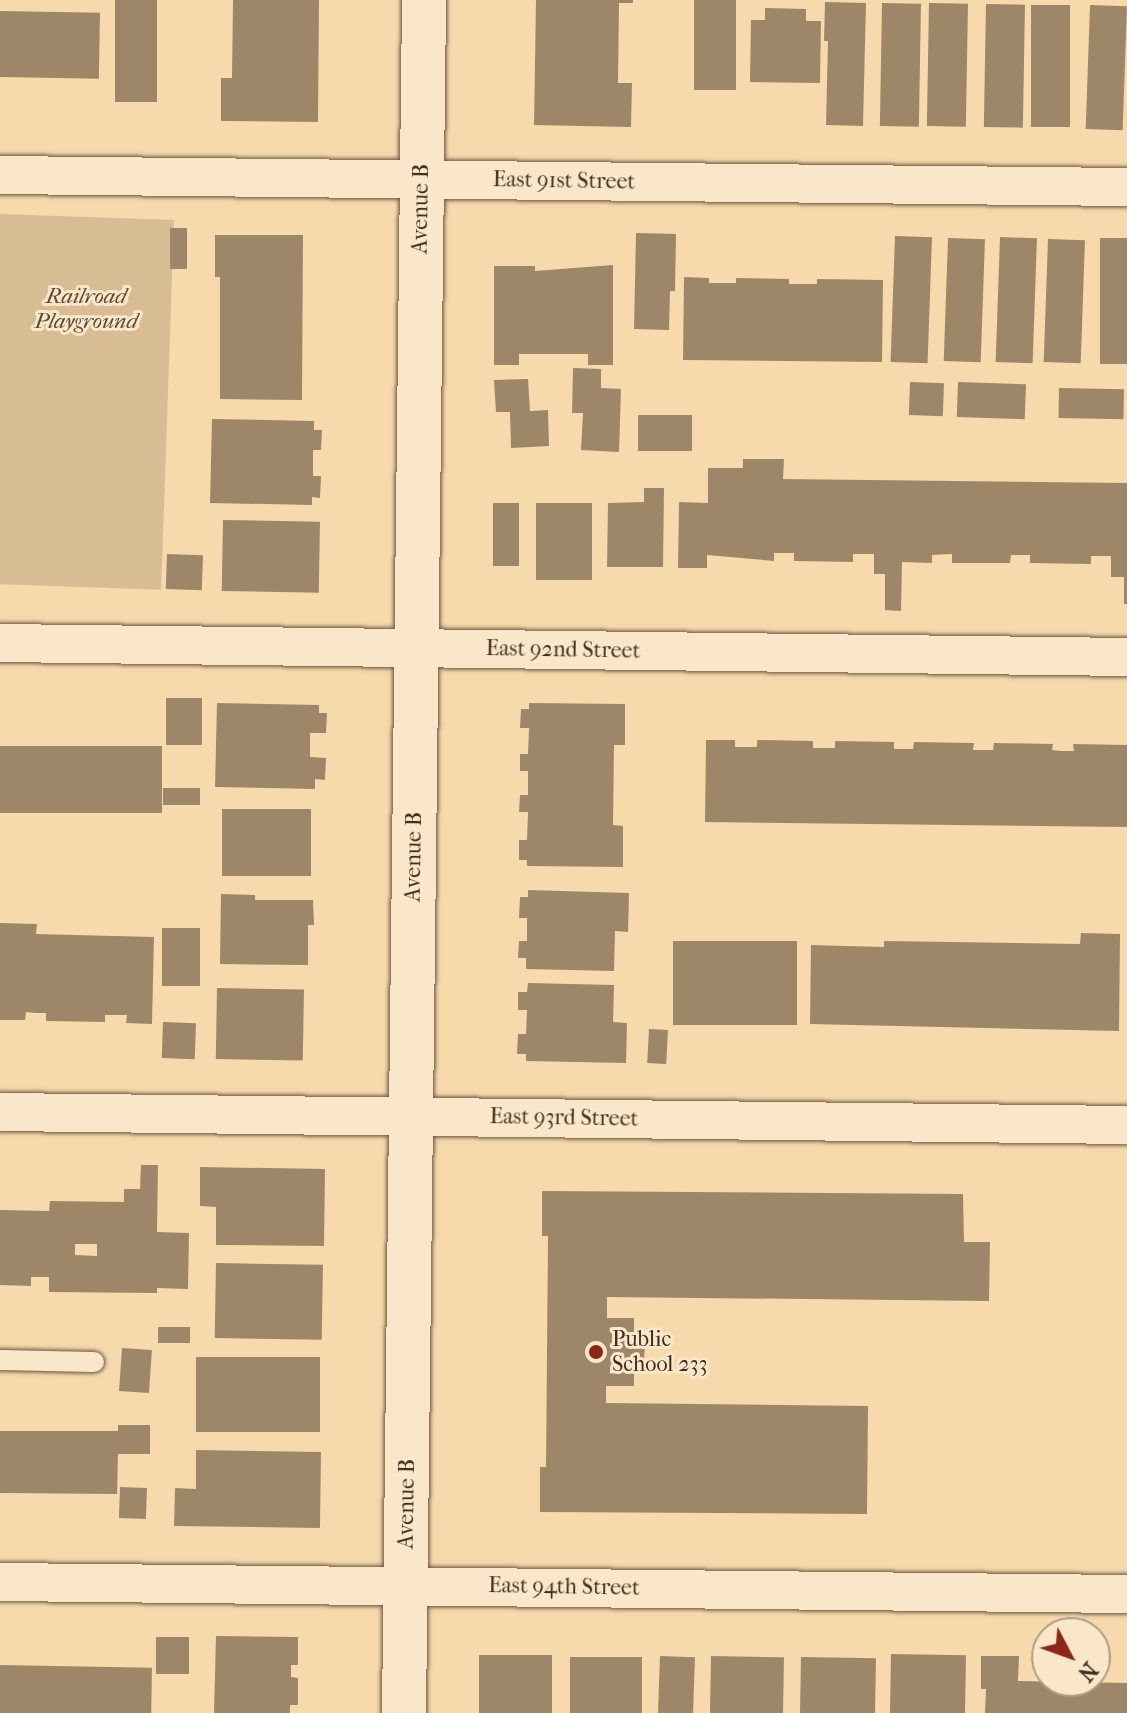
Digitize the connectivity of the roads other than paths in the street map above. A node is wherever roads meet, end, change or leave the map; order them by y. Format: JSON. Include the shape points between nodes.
{"nodes":[{"id":1,"x":424,"y":0,"type":"edge"},
{"id":2,"x":0,"y":175,"type":"edge"},
{"id":3,"x":421,"y":179,"type":"junction"},
{"id":4,"x":1127,"y":187,"type":"edge"},
{"id":5,"x":0,"y":643,"type":"edge"},
{"id":6,"x":417,"y":648,"type":"junction"},
{"id":7,"x":1127,"y":657,"type":"edge"},
{"id":8,"x":0,"y":1112,"type":"edge"},
{"id":9,"x":411,"y":1116,"type":"junction"},
{"id":10,"x":1127,"y":1125,"type":"edge"},
{"id":11,"x":0,"y":1360,"type":"edge"},
{"id":12,"x":94,"y":1362,"type":"dead end"},
{"id":13,"x":0,"y":1582,"type":"edge"},
{"id":14,"x":406,"y":1586,"type":"junction"},
{"id":15,"x":1127,"y":1594,"type":"edge"},
{"id":16,"x":404,"y":1713,"type":"edge"}],
"edges":[{"from":1,"to":3,"type":"street","name":"Avenue B"},
{"from":2,"to":3,"type":"street","name":"East 91st Street"},
{"from":3,"to":4,"type":"street","name":"East 91st Street"},
{"from":3,"to":6,"type":"street","name":"Avenue B"},
{"from":5,"to":6,"type":"street","name":"East 92nd Street"},
{"from":6,"to":7,"type":"street","name":"East 92nd Street"},
{"from":6,"to":9,"type":"street","name":"Avenue B"},
{"from":8,"to":9,"type":"street","name":"East 93rd Street"},
{"from":9,"to":10,"type":"street","name":"East 93rd Street"},
{"from":9,"to":14,"type":"street","name":"Avenue B"},
{"from":11,"to":12,"type":"lane"},
{"from":13,"to":14,"type":"street","name":"East 94th Street"},
{"from":14,"to":15,"type":"street","name":"East 94th Street"},
{"from":14,"to":16,"type":"street","name":"Avenue B"}]}
